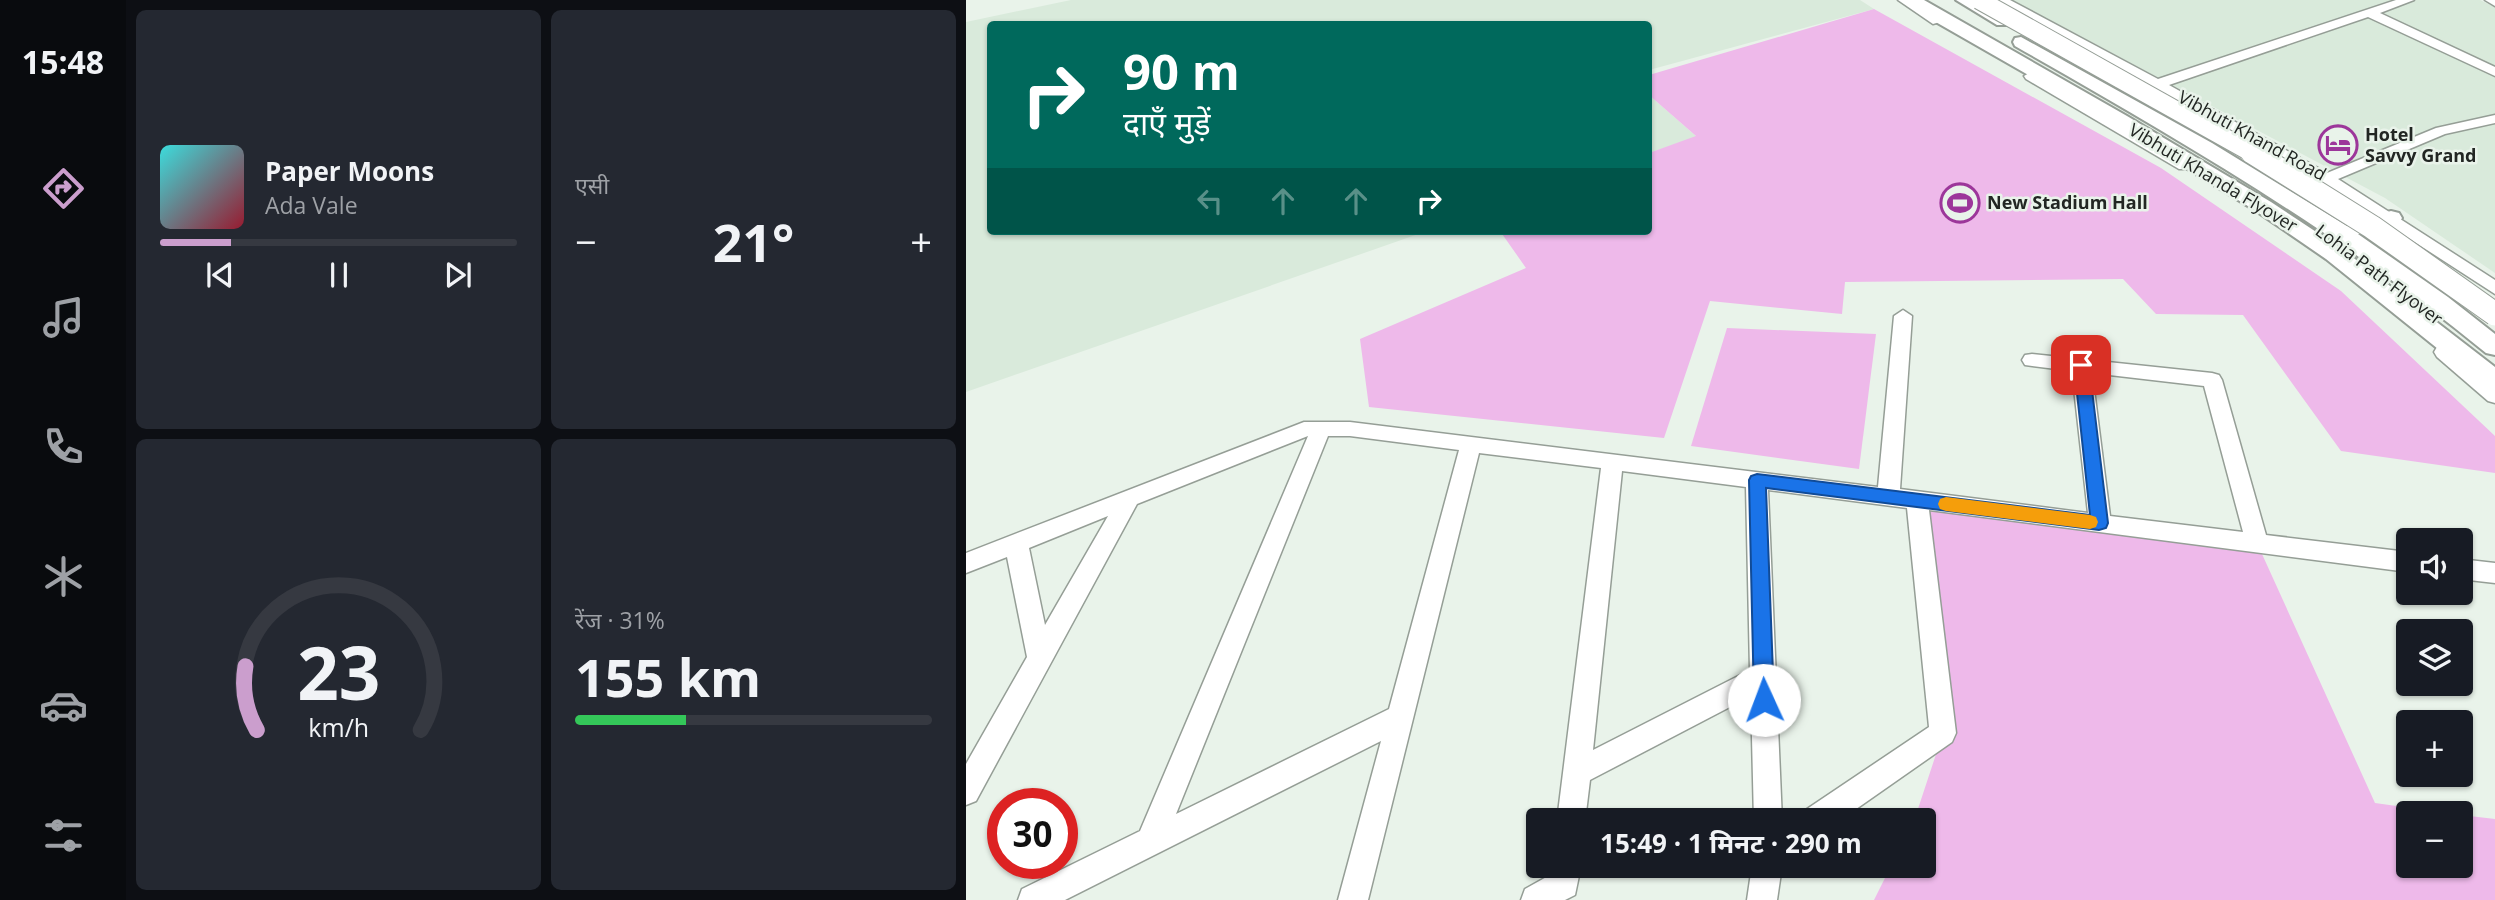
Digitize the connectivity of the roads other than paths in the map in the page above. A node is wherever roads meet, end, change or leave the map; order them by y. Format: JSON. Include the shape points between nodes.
{"nodes":[{"id":1,"x":1904,"y":0,"type":"edge"},
{"id":2,"x":1915,"y":0,"type":"edge"},
{"id":3,"x":1931,"y":0,"type":"edge"},
{"id":4,"x":1947,"y":0,"type":"edge"},
{"id":5,"x":1964,"y":0,"type":"edge"},
{"id":6,"x":1979,"y":0,"type":"edge"},
{"id":7,"x":2001,"y":0,"type":"edge"},
{"id":8,"x":2408,"y":0,"type":"edge"},
{"id":9,"x":2369,"y":13,"type":"junction"},
{"id":10,"x":2495,"y":72,"type":"edge"},
{"id":11,"x":2158,"y":84,"type":"junction"},
{"id":12,"x":2130,"y":94,"type":"junction"},
{"id":13,"x":2495,"y":119,"type":"edge"},
{"id":14,"x":2327,"y":178,"type":"junction"},
{"id":15,"x":2267,"y":189,"type":"junction"},
{"id":16,"x":2299,"y":190,"type":"junction"},
{"id":17,"x":2391,"y":218,"type":"junction"},
{"id":18,"x":2358,"y":227,"type":"junction"},
{"id":19,"x":2495,"y":288,"type":"edge"},
{"id":20,"x":2495,"y":314,"type":"edge"},
{"id":21,"x":1903,"y":316,"type":"dead end"},
{"id":22,"x":2495,"y":329,"type":"edge"},
{"id":23,"x":2495,"y":347,"type":"edge"},
{"id":24,"x":2032,"y":360,"type":"dead end"},
{"id":25,"x":2081,"y":365,"type":"junction"},
{"id":26,"x":2495,"y":368,"type":"edge"},
{"id":27,"x":2495,"y":380,"type":"edge"},
{"id":28,"x":2495,"y":396,"type":"edge"},
{"id":29,"x":1321,"y":429,"type":"junction"},
{"id":30,"x":1471,"y":444,"type":"junction"},
{"id":31,"x":1612,"y":462,"type":"junction"},
{"id":32,"x":1757,"y":480,"type":"junction"},
{"id":33,"x":1130,"y":497,"type":"junction"},
{"id":34,"x":1888,"y":497,"type":"junction"},
{"id":35,"x":1917,"y":500,"type":"junction"},
{"id":36,"x":2099,"y":523,"type":"junction"},
{"id":37,"x":1016,"y":543,"type":"junction"},
{"id":38,"x":2257,"y":543,"type":"junction"},
{"id":39,"x":2396,"y":560,"type":"edge"},
{"id":40,"x":966,"y":563,"type":"edge"},
{"id":41,"x":2473,"y":570,"type":"edge"},
{"id":42,"x":2495,"y":573,"type":"edge"},
{"id":43,"x":1040,"y":658,"type":"junction"},
{"id":44,"x":1764,"y":676,"type":"junction"},
{"id":45,"x":1401,"y":717,"type":"junction"},
{"id":46,"x":1577,"y":772,"type":"junction"},
{"id":47,"x":966,"y":792,"type":"edge"},
{"id":48,"x":1573,"y":808,"type":"edge"},
{"id":49,"x":1768,"y":808,"type":"edge"},
{"id":50,"x":1833,"y":808,"type":"edge"},
{"id":51,"x":1151,"y":841,"type":"junction"},
{"id":52,"x":1565,"y":878,"type":"edge"},
{"id":53,"x":1765,"y":878,"type":"edge"},
{"id":54,"x":1033,"y":900,"type":"edge"},
{"id":55,"x":1353,"y":900,"type":"edge"},
{"id":56,"x":1536,"y":900,"type":"edge"},
{"id":57,"x":1762,"y":900,"type":"edge"}],
"edges":[{"from":1,"to":28,"type":"street","via":[[2273,221],[2372,293]]},
{"from":2,"to":27,"type":"main road","name":"Vibhuti Khanda Flyover","via":[[2311,238]]},
{"from":3,"to":15,"type":"main road","name":"Lohia Path Flyover"},
{"from":4,"to":15,"type":"main road","name":"Lohia Path Flyover"},
{"from":5,"to":12,"type":"main road","name":"Lohia Path Flyover"},
{"from":6,"to":20,"type":"main road","name":"Lohia Path Flyover","bridge":true,"via":[[2362,219]]},
{"from":7,"to":11,"type":"street","name":"Vibhuti Khand Road"},
{"from":8,"to":9,"type":"street"},
{"from":9,"to":10,"type":"street"},
{"from":9,"to":11,"type":"street"},
{"from":11,"to":12,"type":"street"},
{"from":11,"to":14,"type":"street","name":"Vibhuti Khand Road"},
{"from":12,"to":16,"type":"main road","name":"Lohia Path Flyover"},
{"from":13,"to":14,"type":"street","via":[[2441,131]]},
{"from":14,"to":16,"type":"street"},
{"from":14,"to":17,"type":"street","name":"Vibhuti Khand Road"},
{"from":15,"to":23,"type":"main road","name":"Lohia Path Flyover","via":[[2399,270]]},
{"from":15,"to":26,"type":"main road","name":"Lohia Path Flyover","via":[[2376,269]]},
{"from":16,"to":18,"type":"main road","name":"Lohia Path Flyover"},
{"from":17,"to":18,"type":"main road"},
{"from":17,"to":19,"type":"street","name":"Vibhuti Khand Road"},
{"from":18,"to":22,"type":"main road","name":"Lohia Path Flyover"},
{"from":21,"to":34,"type":"street"},
{"from":24,"to":25,"type":"street"},
{"from":25,"to":36,"type":"street"},
{"from":25,"to":38,"type":"street","via":[[2212,380]]},
{"from":29,"to":30,"type":"street"},
{"from":29,"to":33,"type":"street","via":[[1286,435]]},
{"from":29,"to":51,"type":"street"},
{"from":30,"to":31,"type":"street"},
{"from":30,"to":45,"type":"street"},
{"from":31,"to":32,"type":"street"},
{"from":31,"to":46,"type":"street"},
{"from":32,"to":34,"type":"street"},
{"from":32,"to":44,"type":"street"},
{"from":33,"to":37,"type":"street"},
{"from":33,"to":43,"type":"street"},
{"from":34,"to":35,"type":"street"},
{"from":35,"to":36,"type":"street"},
{"from":35,"to":50,"type":"street","via":[[1943,733]]},
{"from":36,"to":38,"type":"street"},
{"from":37,"to":40,"type":"street"},
{"from":37,"to":43,"type":"street"},
{"from":38,"to":39,"type":"street"},
{"from":41,"to":42,"type":"street"},
{"from":43,"to":47,"type":"street"},
{"from":44,"to":46,"type":"street"},
{"from":44,"to":49,"type":"street"},
{"from":45,"to":51,"type":"street"},
{"from":45,"to":55,"type":"street"},
{"from":46,"to":48,"type":"street"},
{"from":51,"to":54,"type":"street"},
{"from":52,"to":56,"type":"street","via":[[1564,884]]},
{"from":53,"to":57,"type":"street"}]}
